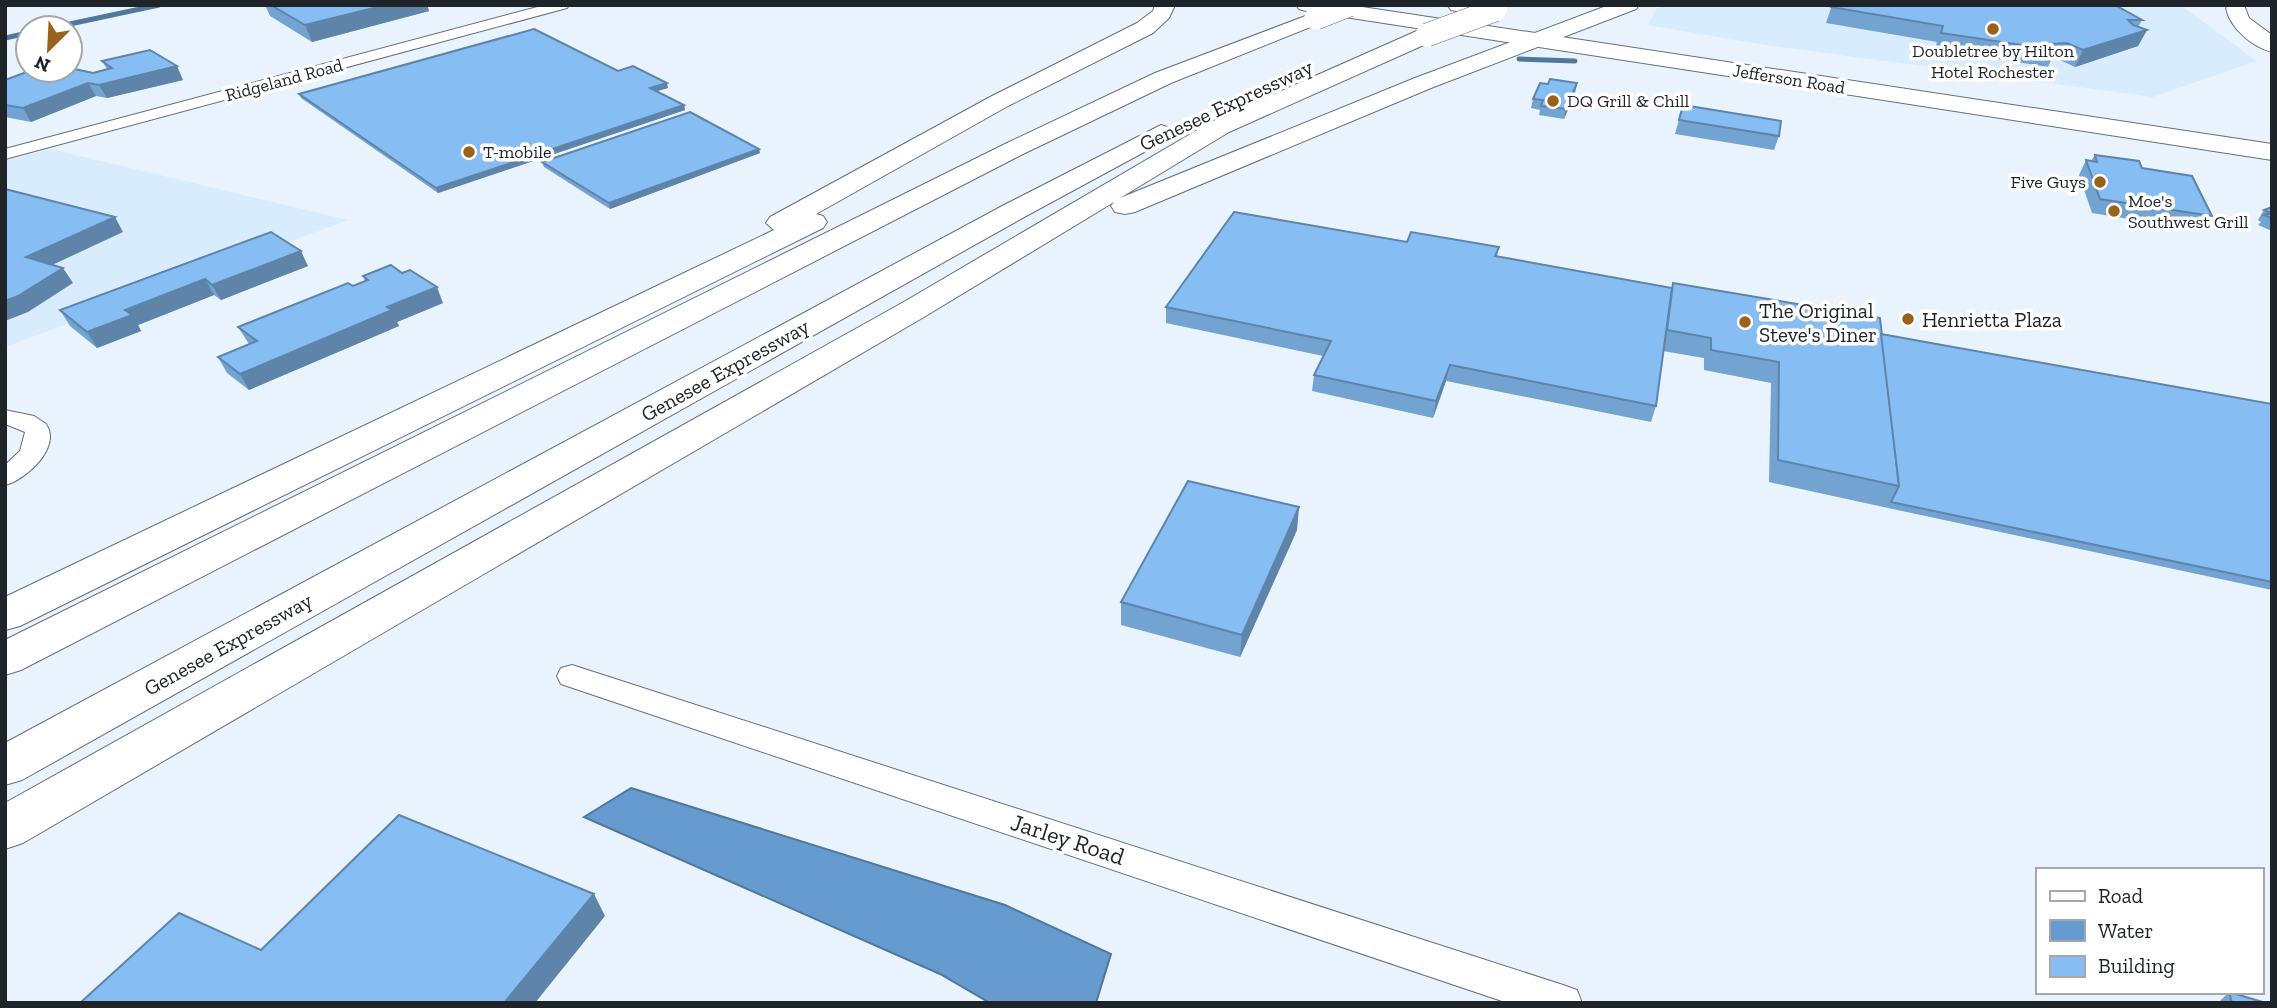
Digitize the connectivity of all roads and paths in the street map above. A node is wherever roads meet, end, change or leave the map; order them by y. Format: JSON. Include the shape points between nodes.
{"nodes":[{"id":1,"x":562,"y":5,"type":"edge"},
{"id":2,"x":1165,"y":5,"type":"edge"},
{"id":3,"x":1349,"y":5,"type":"edge"},
{"id":4,"x":1459,"y":5,"type":"edge"},
{"id":5,"x":2234,"y":7,"type":"edge"},
{"id":6,"x":1503,"y":8,"type":"edge"},
{"id":7,"x":1620,"y":9,"type":"edge"},
{"id":8,"x":1299,"y":10,"type":"edge"},
{"id":9,"x":2272,"y":21,"type":"edge"},
{"id":10,"x":1404,"y":23,"type":"edge"},
{"id":11,"x":1547,"y":35,"type":"junction"},
{"id":12,"x":2272,"y":45,"type":"edge"},
{"id":13,"x":1628,"y":47,"type":"junction"},
{"id":14,"x":2272,"y":131,"type":"edge"},
{"id":15,"x":2272,"y":152,"type":"edge"},
{"id":16,"x":5,"y":154,"type":"edge"},
{"id":17,"x":913,"y":310,"type":"junction"},
{"id":18,"x":598,"y":325,"type":"junction"},
{"id":19,"x":5,"y":417,"type":"edge"},
{"id":20,"x":5,"y":477,"type":"edge"},
{"id":21,"x":5,"y":615,"type":"edge"},
{"id":22,"x":5,"y":659,"type":"edge"},
{"id":23,"x":572,"y":676,"type":"dead end"},
{"id":24,"x":5,"y":766,"type":"edge"},
{"id":25,"x":5,"y":828,"type":"edge"},
{"id":26,"x":1563,"y":1003,"type":"edge"}],
"edges":[{"from":1,"to":16,"type":"street","name":"Ridgeland Road"},
{"from":2,"to":18,"type":"main road","via":[[1162,14],[1145,28],[1000,101]]},
{"from":3,"to":8,"type":"main road","name":"Genesee Expressway","bridge":true},
{"from":4,"to":10,"type":"main road","name":"Genesee Expressway"},
{"from":5,"to":9,"type":"main road"},
{"from":5,"to":12,"type":"main road","via":[[2239,21]]},
{"from":6,"to":10,"type":"main road","bridge":true},
{"from":7,"to":11,"type":"main road"},
{"from":7,"to":13,"type":"main road","via":[[1604,24]]},
{"from":8,"to":11,"type":"main road","name":"Jefferson Road"},
{"from":8,"to":18,"type":"main road","via":[[1145,64]]},
{"from":8,"to":22,"type":"main road","name":"Genesee Expressway","via":[[1014,149]]},
{"from":10,"to":11,"type":"main road","name":"Jefferson Road"},
{"from":10,"to":17,"type":"main road"},
{"from":10,"to":24,"type":"main road","name":"Genesee Expressway","via":[[1179,124],[1074,179]]},
{"from":11,"to":13,"type":"main road","name":"Jefferson Road"},
{"from":11,"to":17,"type":"main road","via":[[1135,201]]},
{"from":13,"to":14,"type":"main road","via":[[1860,80],[1885,75]]},
{"from":13,"to":15,"type":"main road","name":"Jefferson Road"},
{"from":17,"to":25,"type":"main road"},
{"from":18,"to":21,"type":"main road"},
{"from":19,"to":20,"type":"street","via":[[37,429],[38,442],[29,457]]},
{"from":23,"to":26,"type":"street","name":"Jarley Road"}]}
